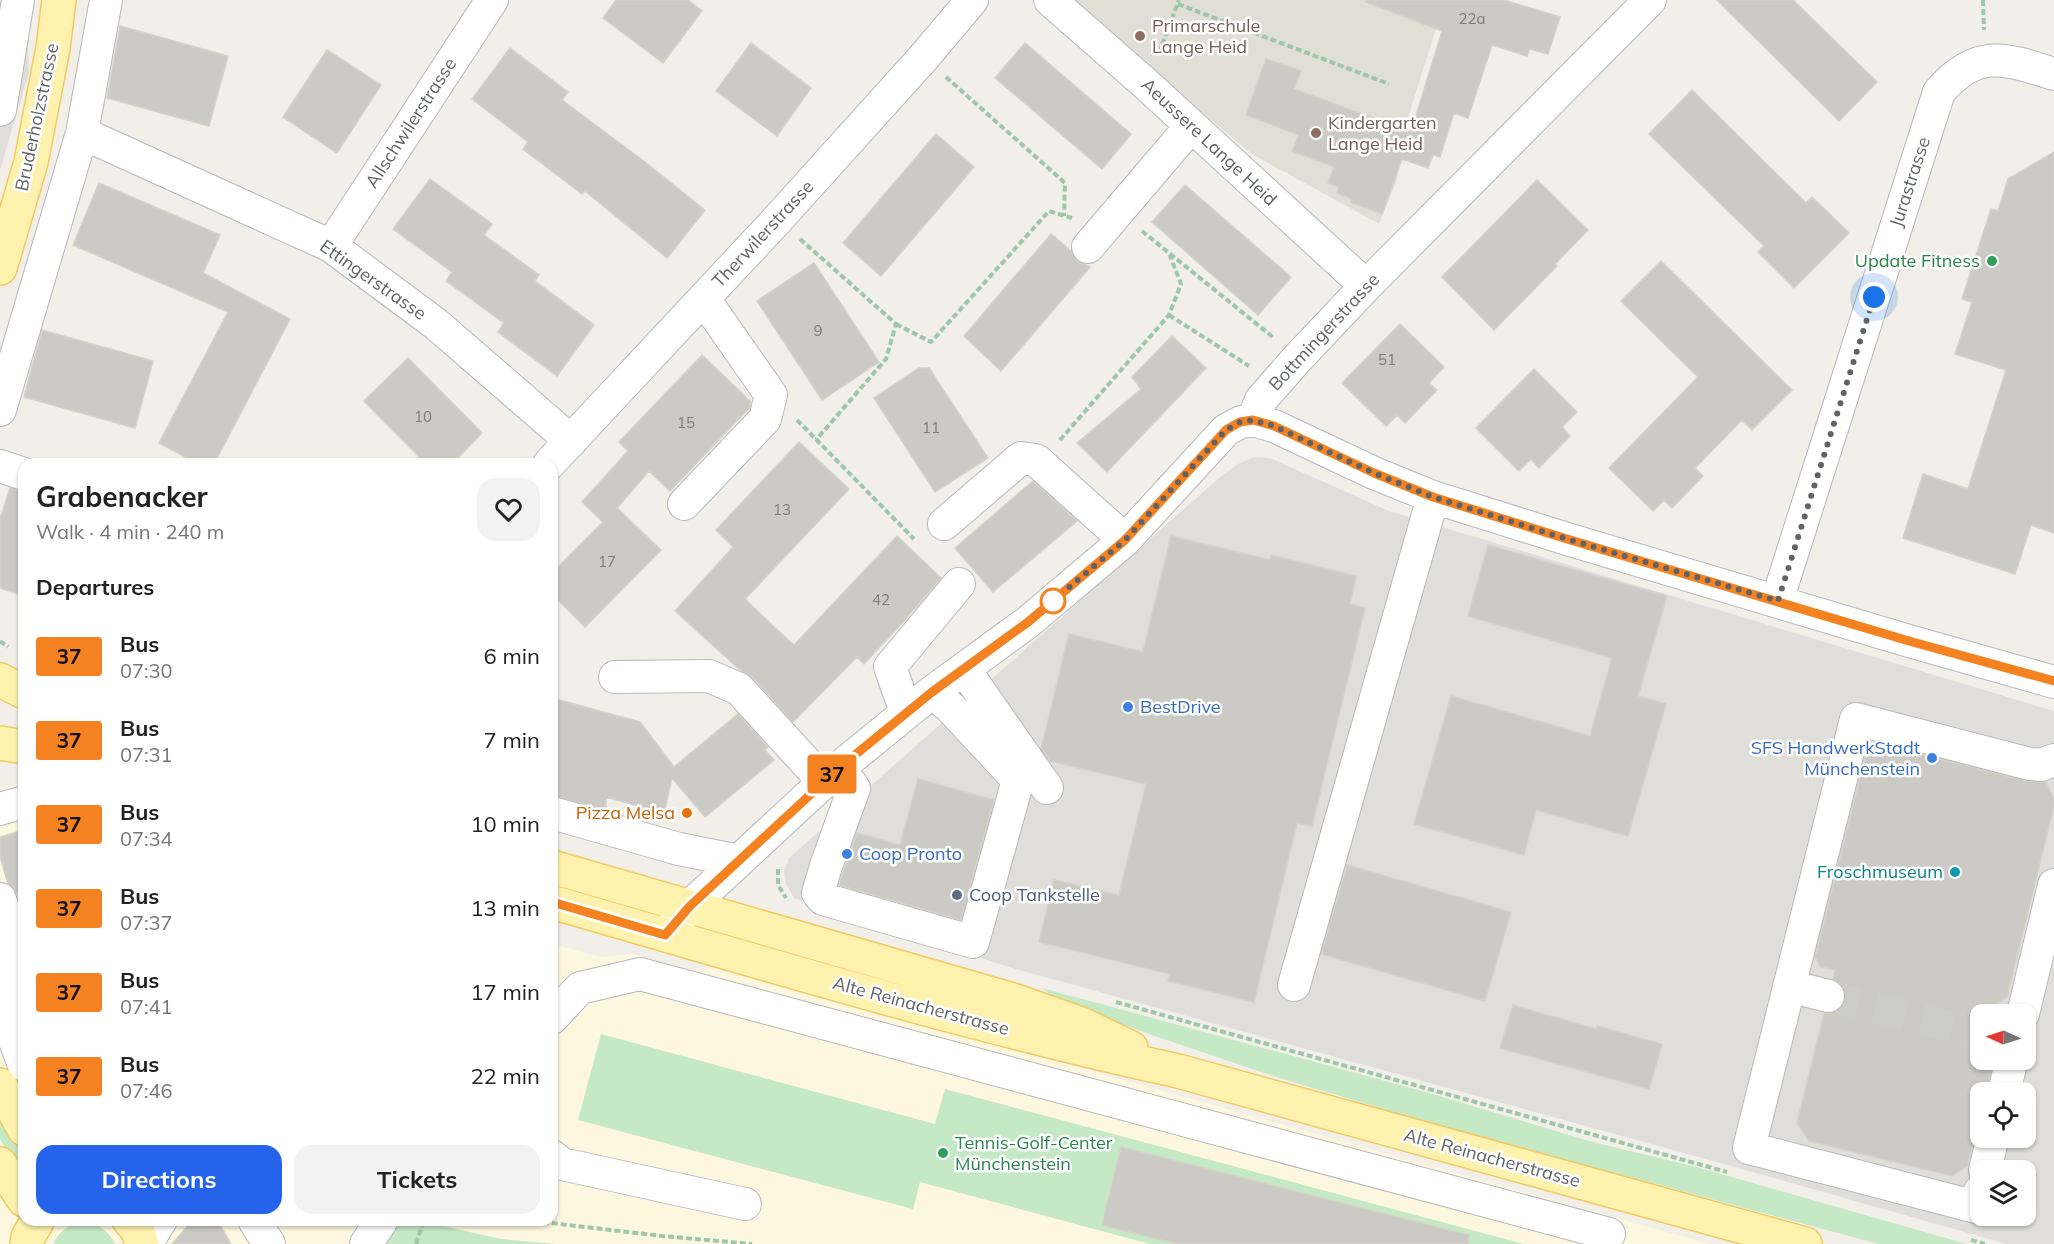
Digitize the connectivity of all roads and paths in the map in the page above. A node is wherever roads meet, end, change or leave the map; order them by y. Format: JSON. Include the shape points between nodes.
{"nodes":[{"id":1,"x":18,"y":0,"type":"edge"},
{"id":2,"x":59,"y":0,"type":"edge"},
{"id":3,"x":106,"y":0,"type":"edge"},
{"id":4,"x":492,"y":0,"type":"edge"},
{"id":5,"x":972,"y":0,"type":"edge"},
{"id":6,"x":1050,"y":0,"type":"edge"},
{"id":7,"x":1650,"y":0,"type":"edge"},
{"id":8,"x":1178,"y":2,"type":"edge"},
{"id":9,"x":924,"y":57,"type":"junction"},
{"id":10,"x":2054,"y":74,"type":"edge"},
{"id":11,"x":1389,"y":84,"type":"dead end"},
{"id":12,"x":1148,"y":85,"type":"junction"},
{"id":13,"x":0,"y":110,"type":"edge"},
{"id":14,"x":1191,"y":126,"type":"junction"},
{"id":15,"x":82,"y":133,"type":"junction"},
{"id":16,"x":1064,"y":216,"type":"junction"},
{"id":17,"x":777,"y":220,"type":"junction"},
{"id":18,"x":1104,"y":229,"type":"junction"},
{"id":19,"x":331,"y":246,"type":"junction"},
{"id":20,"x":1169,"y":253,"type":"junction"},
{"id":21,"x":0,"y":268,"type":"edge"},
{"id":22,"x":1366,"y":286,"type":"junction"},
{"id":23,"x":704,"y":299,"type":"junction"},
{"id":24,"x":1169,"y":315,"type":"junction"},
{"id":25,"x":897,"y":324,"type":"junction"},
{"id":26,"x":1270,"y":347,"type":"dead end"},
{"id":27,"x":1256,"y":360,"type":"dead end"},
{"id":28,"x":771,"y":395,"type":"junction"},
{"id":29,"x":0,"y":410,"type":"edge"},
{"id":30,"x":1253,"y":420,"type":"junction"},
{"id":31,"x":816,"y":440,"type":"junction"},
{"id":32,"x":572,"y":441,"type":"junction"},
{"id":33,"x":1058,"y":443,"type":"dead end"},
{"id":34,"x":555,"y":458,"type":"edge"},
{"id":35,"x":0,"y":466,"type":"edge"},
{"id":36,"x":18,"y":472,"type":"edge"},
{"id":37,"x":1433,"y":497,"type":"junction"},
{"id":38,"x":684,"y":504,"type":"dead end"},
{"id":39,"x":944,"y":524,"type":"dead end"},
{"id":40,"x":1125,"y":540,"type":"junction"},
{"id":41,"x":919,"y":544,"type":"dead end"},
{"id":42,"x":959,"y":584,"type":"dead end"},
{"id":43,"x":1778,"y":601,"type":"junction"},
{"id":44,"x":964,"y":669,"type":"junction"},
{"id":45,"x":2053,"y":676,"type":"edge"},
{"id":46,"x":615,"y":677,"type":"dead end"},
{"id":47,"x":0,"y":680,"type":"edge"},
{"id":48,"x":18,"y":689,"type":"edge"},
{"id":49,"x":932,"y":692,"type":"junction"},
{"id":50,"x":906,"y":712,"type":"junction"},
{"id":51,"x":0,"y":743,"type":"edge"},
{"id":52,"x":18,"y":746,"type":"edge"},
{"id":53,"x":2054,"y":760,"type":"edge"},
{"id":54,"x":831,"y":775,"type":"junction"},
{"id":55,"x":1032,"y":784,"type":"junction"},
{"id":56,"x":18,"y":804,"type":"edge"},
{"id":57,"x":0,"y":809,"type":"edge"},
{"id":58,"x":558,"y":815,"type":"edge"},
{"id":59,"x":18,"y":824,"type":"edge"},
{"id":60,"x":0,"y":828,"type":"edge"},
{"id":61,"x":739,"y":861,"type":"junction"},
{"id":62,"x":779,"y":863,"type":"dead end"},
{"id":63,"x":558,"y":869,"type":"edge"},
{"id":64,"x":2054,"y":885,"type":"edge"},
{"id":65,"x":0,"y":899,"type":"edge"},
{"id":66,"x":790,"y":901,"type":"dead end"},
{"id":67,"x":558,"y":904,"type":"edge"},
{"id":68,"x":690,"y":906,"type":"junction"},
{"id":69,"x":665,"y":935,"type":"junction"},
{"id":70,"x":0,"y":945,"type":"edge"},
{"id":71,"x":18,"y":957,"type":"edge"},
{"id":72,"x":1294,"y":985,"type":"dead end"},
{"id":73,"x":1789,"y":986,"type":"junction"},
{"id":74,"x":1828,"y":996,"type":"tunnel mouth"},
{"id":75,"x":1113,"y":1001,"type":"dead end"},
{"id":76,"x":2025,"y":1004,"type":"edge"},
{"id":77,"x":558,"y":1012,"type":"edge"},
{"id":78,"x":18,"y":1049,"type":"edge"},
{"id":79,"x":1178,"y":1071,"type":"junction"},
{"id":80,"x":0,"y":1085,"type":"edge"},
{"id":81,"x":18,"y":1118,"type":"edge"},
{"id":82,"x":558,"y":1161,"type":"edge"},
{"id":83,"x":0,"y":1164,"type":"edge"},
{"id":84,"x":1732,"y":1174,"type":"dead end"},
{"id":85,"x":18,"y":1191,"type":"edge"},
{"id":86,"x":745,"y":1204,"type":"dead end"},
{"id":87,"x":1970,"y":1205,"type":"edge"},
{"id":88,"x":558,"y":1224,"type":"edge"},
{"id":89,"x":34,"y":1226,"type":"edge"},
{"id":90,"x":134,"y":1226,"type":"edge"},
{"id":91,"x":157,"y":1226,"type":"edge"},
{"id":92,"x":258,"y":1226,"type":"edge"},
{"id":93,"x":378,"y":1226,"type":"edge"},
{"id":94,"x":422,"y":1226,"type":"edge"},
{"id":95,"x":1609,"y":1234,"type":"dead end"},
{"id":96,"x":1962,"y":1238,"type":"dead end"},
{"id":97,"x":27,"y":1244,"type":"edge"},
{"id":98,"x":144,"y":1244,"type":"edge"},
{"id":99,"x":269,"y":1244,"type":"edge"},
{"id":100,"x":366,"y":1244,"type":"edge"},
{"id":101,"x":416,"y":1244,"type":"edge"},
{"id":102,"x":752,"y":1244,"type":"edge"},
{"id":103,"x":1805,"y":1244,"type":"edge"},
{"id":104,"x":1985,"y":1244,"type":"edge"}],
"edges":[{"from":1,"to":13,"type":"street"},
{"from":2,"to":21,"type":"main road","name":"Bruderholzstrasse","via":[[31,162]]},
{"from":3,"to":15,"type":"street"},
{"from":4,"to":19,"type":"street","name":"Allschwilerstrasse"},
{"from":5,"to":9,"type":"street","name":"Therwilerstrasse"},
{"from":6,"to":12,"type":"street","name":"Aeussere Lange Heid"},
{"from":7,"to":22,"type":"street","name":"Bottmingerstrasse"},
{"from":8,"to":11,"type":"path"},
{"from":8,"to":12,"type":"path"},
{"from":9,"to":16,"type":"path","via":[[1065,183]]},
{"from":9,"to":17,"type":"street","name":"Therwilerstrasse"},
{"from":10,"to":43,"type":"street","name":"Jurastrasse","via":[[2019,63],[1986,61],[1969,65],[1952,76],[1939,92]]},
{"from":12,"to":14,"type":"street","name":"Aeussere Lange Heid"},
{"from":14,"to":18,"type":"street"},
{"from":14,"to":22,"type":"street","name":"Aeussere Lange Heid"},
{"from":15,"to":19,"type":"street","name":"Ettingerstrasse"},
{"from":15,"to":29,"type":"street"},
{"from":16,"to":18,"type":"path"},
{"from":16,"to":25,"type":"path","via":[[1049,211],[931,342]]},
{"from":17,"to":23,"type":"street","name":"Therwilerstrasse"},
{"from":17,"to":25,"type":"path"},
{"from":18,"to":20,"type":"path"},
{"from":19,"to":32,"type":"street","name":"Ettingerstrasse","via":[[436,324]]},
{"from":20,"to":24,"type":"path","via":[[1181,285]]},
{"from":20,"to":26,"type":"path","via":[[1277,340]]},
{"from":22,"to":30,"type":"street","name":"Bottmingerstrasse","via":[[1261,400]]},
{"from":23,"to":28,"type":"street"},
{"from":23,"to":32,"type":"street","name":"Therwilerstrasse"},
{"from":24,"to":27,"type":"path","via":[[1249,366]]},
{"from":24,"to":33,"type":"path"},
{"from":25,"to":31,"type":"path","via":[[886,359]]},
{"from":28,"to":31,"type":"path"},
{"from":28,"to":38,"type":"street","via":[[765,419]]},
{"from":30,"to":37,"type":"street"},
{"from":30,"to":40,"type":"street","via":[[1226,430]]},
{"from":31,"to":41,"type":"path"},
{"from":32,"to":34,"type":"street","name":"Therwilerstrasse"},
{"from":35,"to":36,"type":"street"},
{"from":37,"to":43,"type":"street"},
{"from":37,"to":72,"type":"street"},
{"from":39,"to":40,"type":"street","via":[[1021,458],[1036,460]]},
{"from":40,"to":44,"type":"street","via":[[1028,622]]},
{"from":42,"to":50,"type":"street","via":[[890,666]]},
{"from":43,"to":45,"type":"street","via":[[1909,641]]},
{"from":44,"to":49,"type":"street"},
{"from":44,"to":55,"type":"street"},
{"from":46,"to":54,"type":"street","via":[[709,676],[739,689]]},
{"from":47,"to":48,"type":"main road"},
{"from":49,"to":50,"type":"street"},
{"from":49,"to":55,"type":"street"},
{"from":50,"to":54,"type":"street"},
{"from":51,"to":52,"type":"main road"},
{"from":53,"to":73,"type":"street","via":[[2030,764],[1856,719]]},
{"from":54,"to":55,"type":"street","via":[[854,788],[818,893],[824,899],[973,942]]},
{"from":54,"to":61,"type":"street"},
{"from":56,"to":57,"type":"street"},
{"from":58,"to":61,"type":"street","via":[[679,849]]},
{"from":59,"to":60,"type":"street"},
{"from":61,"to":68,"type":"street"},
{"from":62,"to":66,"type":"path","via":[[778,885]]},
{"from":63,"to":68,"type":"main road","name":"Alte Reinacherstrasse"},
{"from":64,"to":76,"type":"street"},
{"from":65,"to":71,"type":"street"},
{"from":67,"to":69,"type":"main road","name":"Alte Reinacherstrasse"},
{"from":68,"to":69,"type":"street"},
{"from":68,"to":79,"type":"main road","name":"Alte Reinacherstrasse","via":[[1013,1000],[1081,1024]]},
{"from":69,"to":79,"type":"main road","name":"Alte Reinacherstrasse","via":[[1075,1048]]},
{"from":70,"to":78,"type":"street","via":[[7,963],[4,994]]},
{"from":73,"to":74,"type":"street"},
{"from":73,"to":87,"type":"street","via":[[1749,1148]]},
{"from":75,"to":84,"type":"path"},
{"from":77,"to":95,"type":"street","via":[[580,988],[640,974]]},
{"from":79,"to":103,"type":"main road","name":"Alte Reinacherstrasse"},
{"from":80,"to":81,"type":"main road"},
{"from":82,"to":86,"type":"street"},
{"from":83,"to":85,"type":"main road"},
{"from":88,"to":102,"type":"path"},
{"from":89,"to":97,"type":"main road"},
{"from":90,"to":98,"type":"main road"},
{"from":91,"to":98,"type":"street"},
{"from":92,"to":99,"type":"street"},
{"from":93,"to":100,"type":"street"},
{"from":94,"to":101,"type":"path"},
{"from":96,"to":104,"type":"path"}]}
